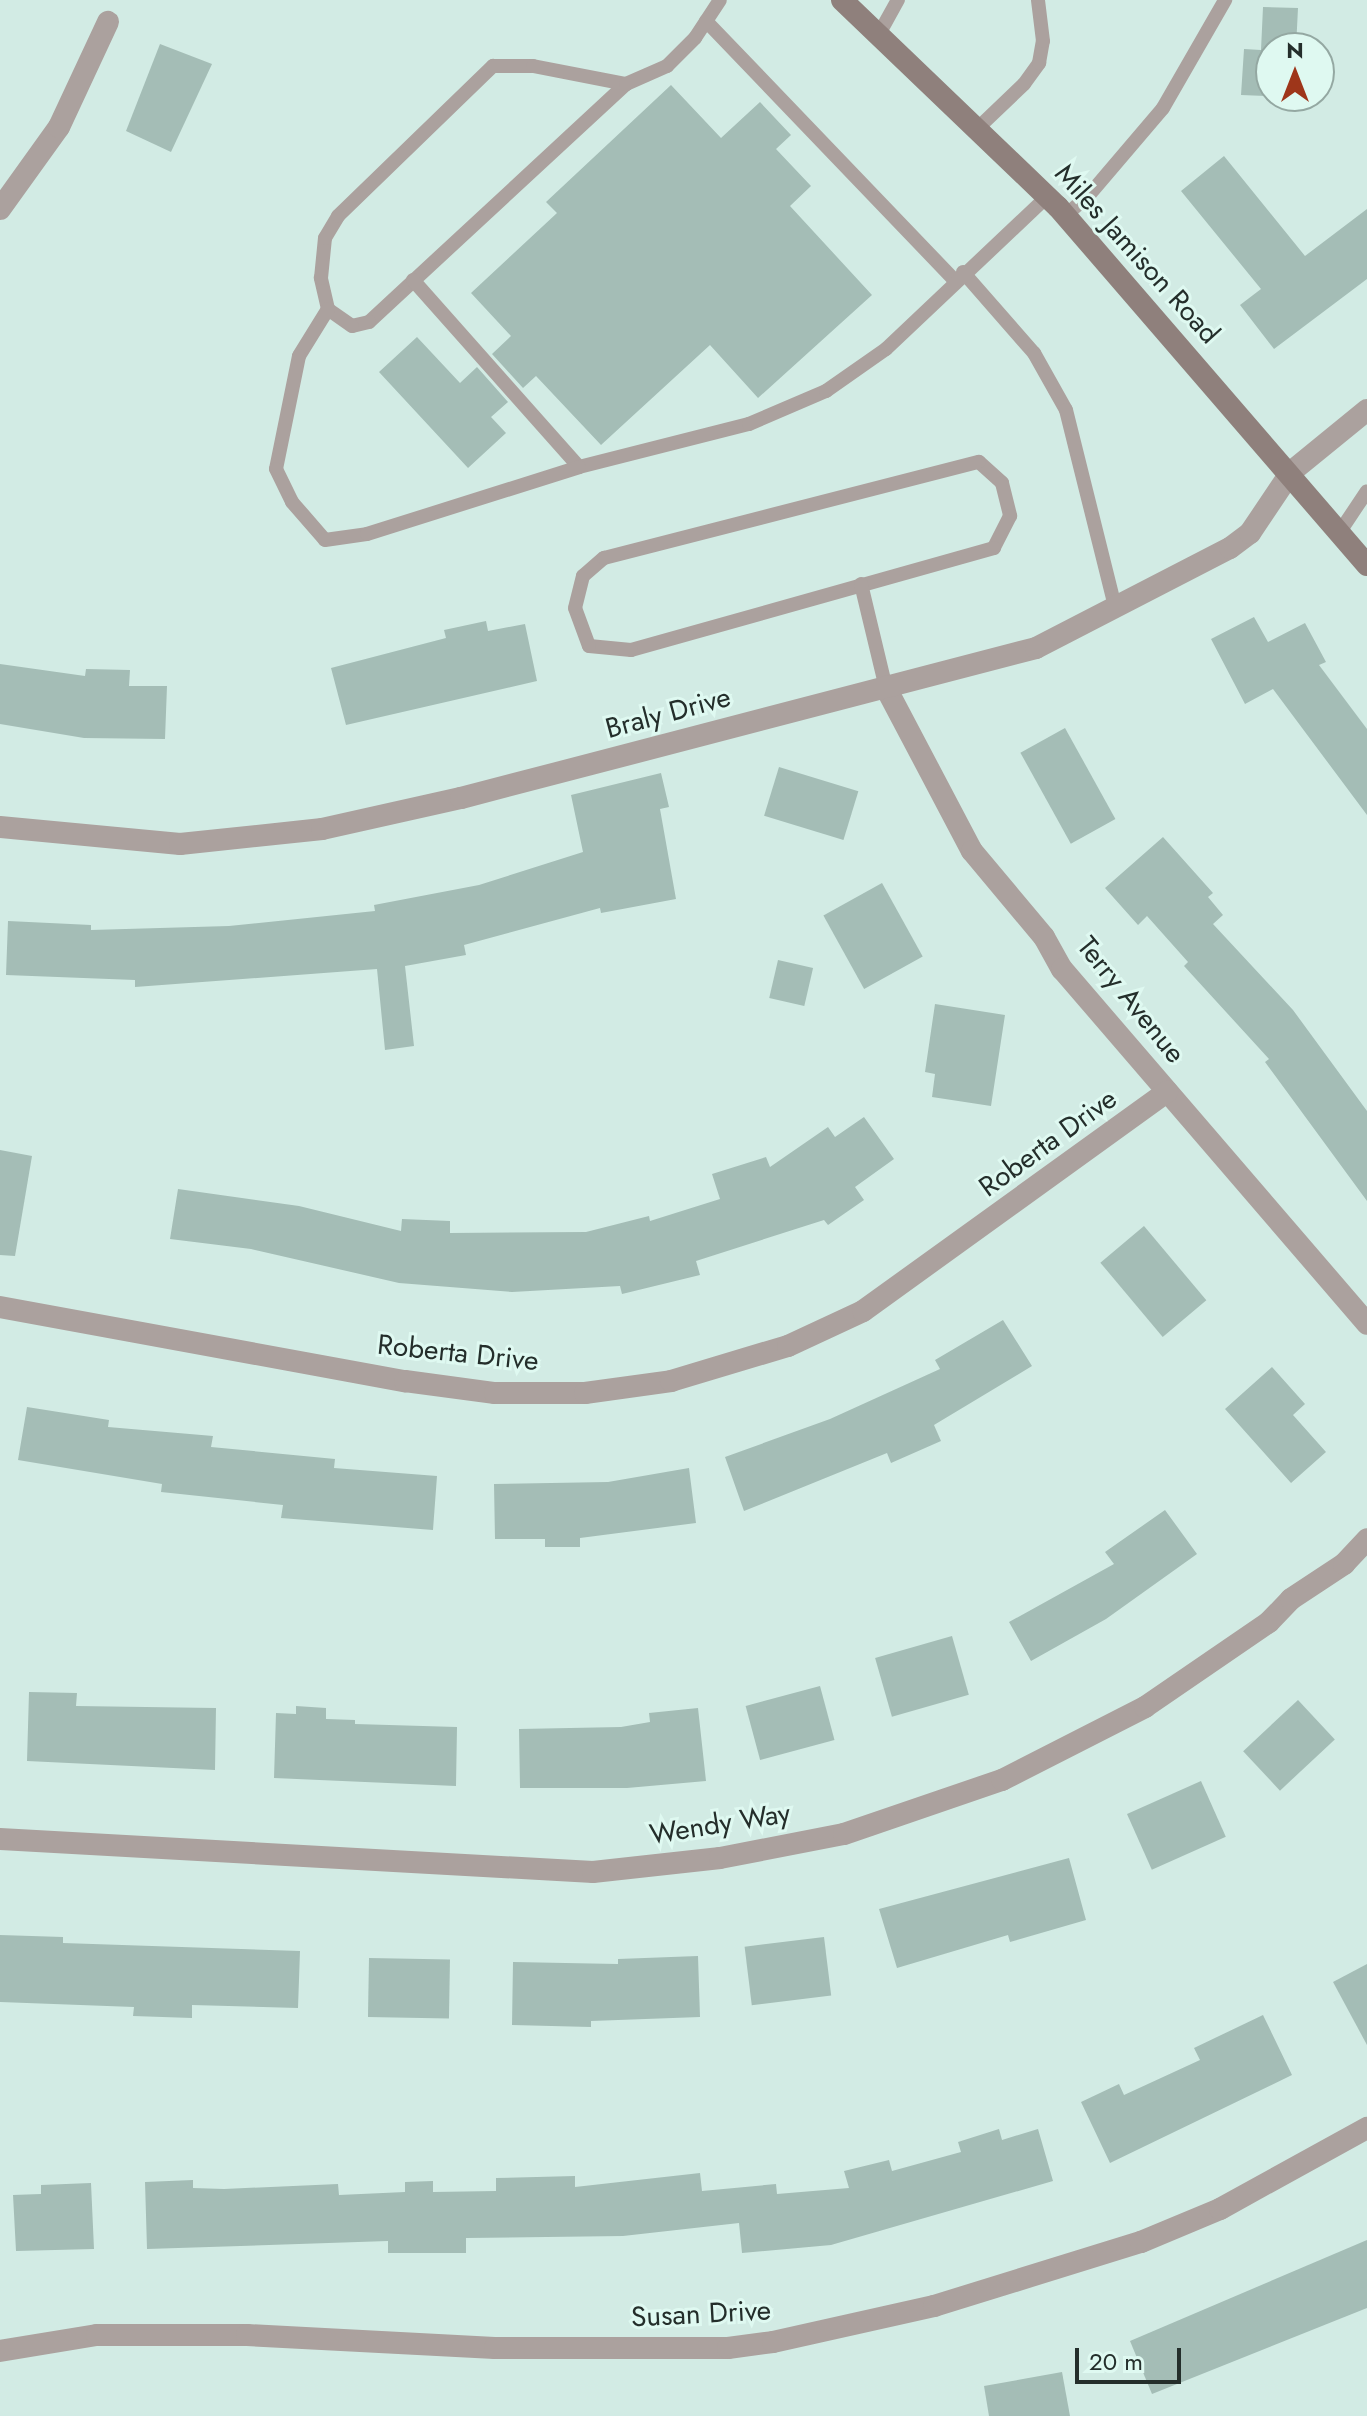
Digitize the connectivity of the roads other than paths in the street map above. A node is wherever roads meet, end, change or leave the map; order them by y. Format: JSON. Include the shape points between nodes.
{"nodes":[{"id":1,"x":720,"y":0,"type":"edge"},
{"id":2,"x":842,"y":0,"type":"edge"},
{"id":3,"x":898,"y":0,"type":"edge"},
{"id":4,"x":1038,"y":0,"type":"edge"},
{"id":5,"x":1225,"y":0,"type":"edge"},
{"id":6,"x":706,"y":21,"type":"junction"},
{"id":7,"x":108,"y":22,"type":"dead end"},
{"id":8,"x":879,"y":34,"type":"junction"},
{"id":9,"x":626,"y":84,"type":"junction"},
{"id":10,"x":979,"y":127,"type":"junction"},
{"id":11,"x":1048,"y":196,"type":"junction"},
{"id":12,"x":0,"y":209,"type":"edge"},
{"id":13,"x":1066,"y":215,"type":"junction"},
{"id":14,"x":959,"y":276,"type":"junction"},
{"id":15,"x":413,"y":280,"type":"junction"},
{"id":16,"x":328,"y":309,"type":"junction"},
{"id":17,"x":1367,"y":410,"type":"edge"},
{"id":18,"x":579,"y":467,"type":"junction"},
{"id":19,"x":1291,"y":472,"type":"junction"},
{"id":20,"x":1367,"y":491,"type":"edge"},
{"id":21,"x":1339,"y":533,"type":"junction"},
{"id":22,"x":1367,"y":565,"type":"edge"},
{"id":23,"x":861,"y":584,"type":"junction"},
{"id":24,"x":1116,"y":610,"type":"junction"},
{"id":25,"x":886,"y":688,"type":"junction"},
{"id":26,"x":0,"y":827,"type":"edge"},
{"id":27,"x":1167,"y":1092,"type":"junction"},
{"id":28,"x":0,"y":1307,"type":"edge"},
{"id":29,"x":1367,"y":1324,"type":"edge"},
{"id":30,"x":1367,"y":1539,"type":"edge"},
{"id":31,"x":0,"y":1839,"type":"edge"},
{"id":32,"x":1367,"y":2128,"type":"edge"},
{"id":33,"x":0,"y":2351,"type":"edge"}],
"edges":[{"from":1,"to":6,"type":"lane"},
{"from":2,"to":8,"type":"main road","name":"Miles Jamison Road"},
{"from":3,"to":8,"type":"lane"},
{"from":4,"to":10,"type":"lane","via":[[1043,41],[1039,63]]},
{"from":5,"to":13,"type":"lane","via":[[1163,108]]},
{"from":6,"to":9,"type":"lane","via":[[667,66]]},
{"from":6,"to":14,"type":"lane"},
{"from":7,"to":12,"type":"street","via":[[59,127]]},
{"from":8,"to":10,"type":"main road","name":"Miles Jamison Road"},
{"from":9,"to":15,"type":"lane"},
{"from":9,"to":16,"type":"lane","via":[[533,66],[493,66],[338,216],[325,238],[321,278]]},
{"from":10,"to":11,"type":"main road","name":"Miles Jamison Road"},
{"from":11,"to":13,"type":"main road","name":"Miles Jamison Road"},
{"from":11,"to":14,"type":"lane"},
{"from":13,"to":19,"type":"main road","name":"Miles Jamison Road","via":[[1242,423]]},
{"from":14,"to":18,"type":"lane","via":[[886,349],[826,391],[749,424]]},
{"from":14,"to":24,"type":"lane","via":[[1034,353],[1066,410]]},
{"from":15,"to":16,"type":"lane","via":[[369,322],[352,326]]},
{"from":15,"to":18,"type":"lane"},
{"from":16,"to":18,"type":"lane","via":[[299,356],[276,469],[292,502],[325,540],[367,534]]},
{"from":17,"to":19,"type":"street","name":"Braly Drive"},
{"from":19,"to":21,"type":"main road","name":"Miles Jamison Road"},
{"from":19,"to":24,"type":"street","name":"Braly Drive","via":[[1250,533]]},
{"from":20,"to":21,"type":"lane"},
{"from":21,"to":22,"type":"main road","name":"Miles Jamison Road"},
{"from":23,"to":23,"type":"lane","via":[[994,548],[1010,516],[1002,483],[979,462],[604,558],[583,576],[575,608],[589,646],[631,650]]},
{"from":23,"to":25,"type":"lane"},
{"from":24,"to":25,"type":"street","name":"Braly Drive","via":[[1036,648]]},
{"from":25,"to":26,"type":"street","name":"Braly Drive","via":[[322,829],[180,844]]},
{"from":25,"to":27,"type":"street","name":"Terry Avenue","via":[[972,851],[1044,937],[1062,969]]},
{"from":27,"to":28,"type":"street","name":"Roberta Drive","via":[[863,1311],[788,1346],[671,1381],[585,1393],[495,1393]]},
{"from":27,"to":29,"type":"street","name":"Terry Avenue"},
{"from":30,"to":31,"type":"street","name":"Wendy Way","via":[[1344,1564],[1291,1599],[1269,1622],[1131,1715],[1002,1780],[844,1834],[720,1858],[593,1872]]},
{"from":32,"to":33,"type":"street","name":"Susan Drive","via":[[1220,2209],[1141,2242],[934,2306],[773,2342],[728,2348],[495,2348],[247,2335],[97,2335]]}]}
